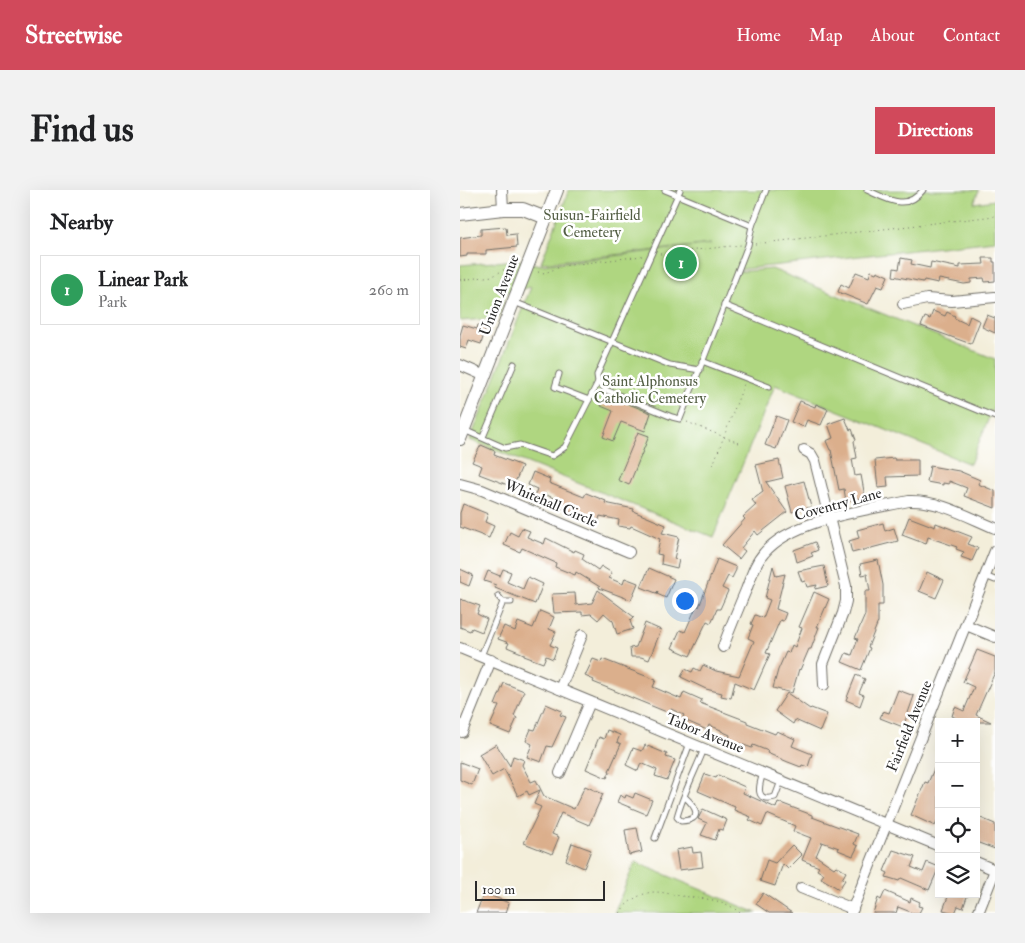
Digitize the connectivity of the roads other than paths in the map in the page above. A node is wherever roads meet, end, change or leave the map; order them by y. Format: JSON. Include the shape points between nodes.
{"nodes":[{"id":1,"x":502,"y":190,"type":"edge"},
{"id":2,"x":557,"y":190,"type":"edge"},
{"id":3,"x":665,"y":190,"type":"edge"},
{"id":4,"x":766,"y":190,"type":"edge"},
{"id":5,"x":867,"y":190,"type":"edge"},
{"id":6,"x":923,"y":190,"type":"edge"},
{"id":7,"x":679,"y":193,"type":"edge"},
{"id":8,"x":504,"y":208,"type":"junction"},
{"id":9,"x":460,"y":214,"type":"edge"},
{"id":10,"x":546,"y":218,"type":"junction"},
{"id":11,"x":752,"y":226,"type":"junction"},
{"id":12,"x":995,"y":297,"type":"edge"},
{"id":13,"x":514,"y":302,"type":"junction"},
{"id":14,"x":903,"y":304,"type":"dead end"},
{"id":15,"x":724,"y":305,"type":"junction"},
{"id":16,"x":613,"y":342,"type":"junction"},
{"id":17,"x":702,"y":360,"type":"junction"},
{"id":18,"x":514,"y":364,"type":"dead end"},
{"id":19,"x":460,"y":365,"type":"edge"},
{"id":20,"x":700,"y":370,"type":"junction"},
{"id":21,"x":559,"y":374,"type":"dead end"},
{"id":22,"x":485,"y":376,"type":"junction"},
{"id":23,"x":598,"y":382,"type":"junction"},
{"id":24,"x":769,"y":387,"type":"dead end"},
{"id":25,"x":589,"y":400,"type":"junction"},
{"id":26,"x":995,"y":417,"type":"edge"},
{"id":27,"x":462,"y":435,"type":"edge"},
{"id":28,"x":482,"y":438,"type":"junction"},
{"id":29,"x":804,"y":450,"type":"dead end"},
{"id":30,"x":460,"y":484,"type":"edge"},
{"id":31,"x":829,"y":519,"type":"junction"},
{"id":32,"x":995,"y":528,"type":"edge"},
{"id":33,"x":995,"y":551,"type":"edge"},
{"id":34,"x":629,"y":552,"type":"dead end"},
{"id":35,"x":990,"y":578,"type":"edge"},
{"id":36,"x":498,"y":596,"type":"dead end"},
{"id":37,"x":503,"y":602,"type":"junction"},
{"id":38,"x":511,"y":602,"type":"dead end"},
{"id":39,"x":966,"y":625,"type":"junction"},
{"id":40,"x":582,"y":635,"type":"dead end"},
{"id":41,"x":995,"y":637,"type":"edge"},
{"id":42,"x":722,"y":646,"type":"dead end"},
{"id":43,"x":460,"y":648,"type":"edge"},
{"id":44,"x":486,"y":658,"type":"junction"},
{"id":45,"x":824,"y":685,"type":"dead end"},
{"id":46,"x":560,"y":689,"type":"junction"},
{"id":47,"x":590,"y":702,"type":"junction"},
{"id":48,"x":462,"y":732,"type":"dead end"},
{"id":49,"x":690,"y":743,"type":"junction"},
{"id":50,"x":704,"y":749,"type":"junction"},
{"id":51,"x":560,"y":773,"type":"dead end"},
{"id":52,"x":763,"y":773,"type":"junction"},
{"id":53,"x":781,"y":781,"type":"junction"},
{"id":54,"x":685,"y":797,"type":"junction"},
{"id":55,"x":886,"y":824,"type":"junction"},
{"id":56,"x":655,"y":838,"type":"dead end"},
{"id":57,"x":935,"y":844,"type":"edge"},
{"id":58,"x":980,"y":864,"type":"edge"},
{"id":59,"x":995,"y":870,"type":"edge"},
{"id":60,"x":801,"y":888,"type":"dead end"},
{"id":61,"x":852,"y":911,"type":"edge"},
{"id":62,"x":978,"y":913,"type":"edge"}],
"edges":[{"from":1,"to":8,"type":"street"},
{"from":2,"to":10,"type":"street","name":"Union Avenue"},
{"from":3,"to":7,"type":"lane"},
{"from":4,"to":11,"type":"lane"},
{"from":5,"to":6,"type":"lane","via":[[896,202],[908,202]]},
{"from":7,"to":11,"type":"lane"},
{"from":7,"to":16,"type":"lane"},
{"from":8,"to":9,"type":"street"},
{"from":8,"to":10,"type":"street","via":[[523,209]]},
{"from":10,"to":13,"type":"street","name":"Union Avenue"},
{"from":11,"to":15,"type":"lane","via":[[748,245]]},
{"from":12,"to":14,"type":"street","via":[[952,301],[927,299]]},
{"from":13,"to":16,"type":"lane"},
{"from":13,"to":22,"type":"street","name":"Union Avenue"},
{"from":15,"to":17,"type":"lane"},
{"from":15,"to":26,"type":"lane"},
{"from":16,"to":20,"type":"lane","via":[[670,365]]},
{"from":16,"to":23,"type":"lane","via":[[597,375]]},
{"from":17,"to":20,"type":"lane"},
{"from":17,"to":24,"type":"lane"},
{"from":18,"to":28,"type":"lane"},
{"from":19,"to":22,"type":"street"},
{"from":20,"to":23,"type":"lane","via":[[680,419],[606,390]]},
{"from":21,"to":25,"type":"lane","via":[[554,387]]},
{"from":22,"to":27,"type":"street","name":"Union Avenue"},
{"from":23,"to":25,"type":"lane"},
{"from":25,"to":28,"type":"lane","via":[[565,447],[552,456],[520,445],[505,448]]},
{"from":27,"to":28,"type":"lane"},
{"from":29,"to":31,"type":"street","via":[[815,461]]},
{"from":30,"to":34,"type":"street","name":"Whitehall Circle","via":[[482,490]]},
{"from":31,"to":32,"type":"street","name":"Coventry Lane","via":[[922,501]]},
{"from":31,"to":42,"type":"street","name":"Coventry Lane","via":[[784,535],[764,553]]},
{"from":31,"to":45,"type":"street","via":[[846,586],[846,600],[823,664]]},
{"from":33,"to":35,"type":"street","name":"Fairfield Avenue"},
{"from":35,"to":39,"type":"street","name":"Fairfield Avenue"},
{"from":36,"to":37,"type":"lane"},
{"from":37,"to":38,"type":"lane"},
{"from":37,"to":44,"type":"lane"},
{"from":39,"to":41,"type":"street"},
{"from":39,"to":55,"type":"street","name":"Fairfield Avenue"},
{"from":40,"to":46,"type":"street"},
{"from":43,"to":44,"type":"street","name":"Tabor Avenue"},
{"from":44,"to":46,"type":"street","name":"Tabor Avenue"},
{"from":44,"to":48,"type":"street"},
{"from":46,"to":47,"type":"street","name":"Tabor Avenue"},
{"from":47,"to":49,"type":"street","name":"Tabor Avenue"},
{"from":47,"to":51,"type":"street"},
{"from":49,"to":50,"type":"street","name":"Tabor Avenue"},
{"from":49,"to":56,"type":"lane"},
{"from":50,"to":52,"type":"street","name":"Tabor Avenue"},
{"from":50,"to":54,"type":"lane"},
{"from":52,"to":53,"type":"street","name":"Tabor Avenue"},
{"from":52,"to":53,"type":"lane","via":[[758,787],[763,796],[774,797]]},
{"from":53,"to":55,"type":"street","name":"Tabor Avenue"},
{"from":54,"to":54,"type":"lane","via":[[677,817],[681,821],[694,817],[696,812]]},
{"from":55,"to":57,"type":"street","name":"Tabor Avenue"},
{"from":55,"to":61,"type":"street","name":"Fairfield Avenue"},
{"from":58,"to":59,"type":"street"},
{"from":59,"to":62,"type":"street"},
{"from":60,"to":61,"type":"street"}]}
